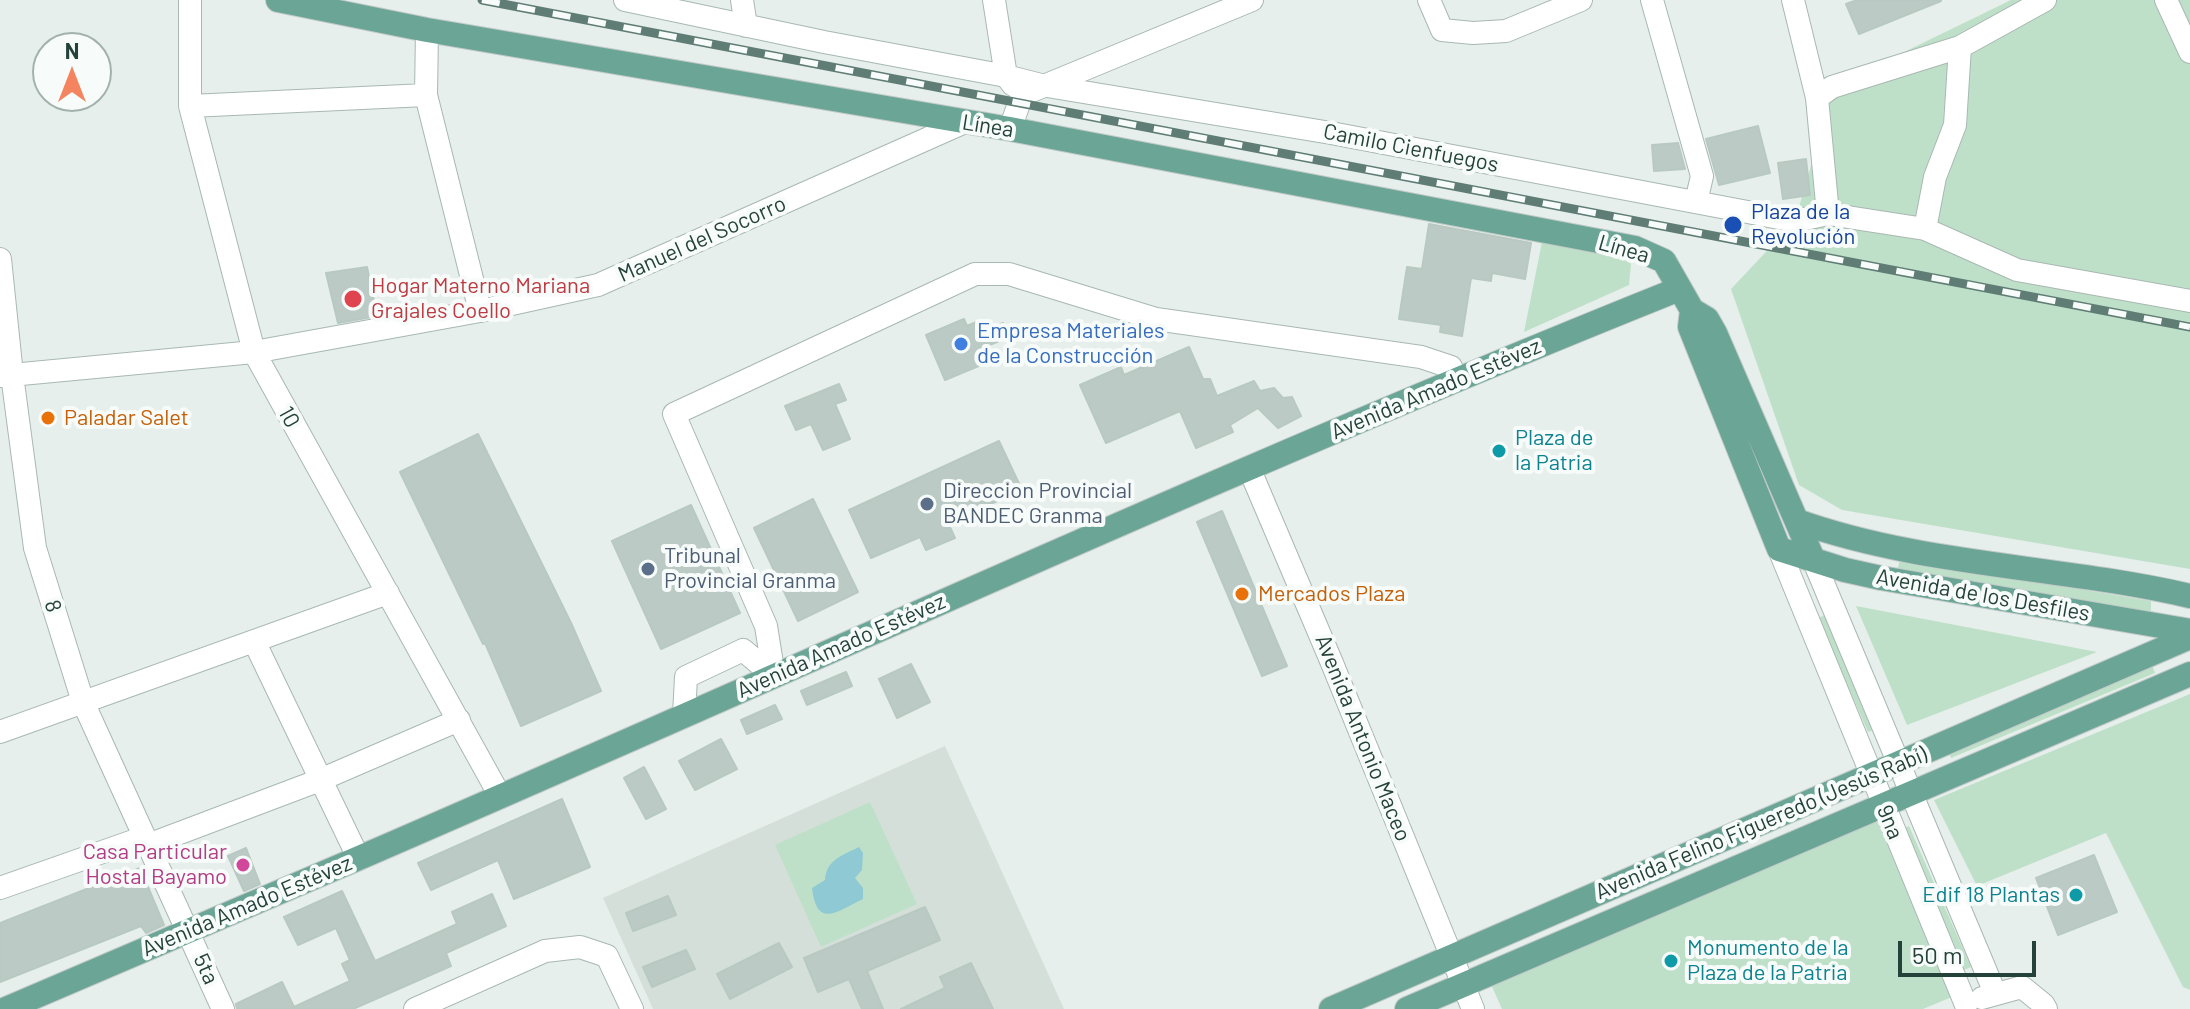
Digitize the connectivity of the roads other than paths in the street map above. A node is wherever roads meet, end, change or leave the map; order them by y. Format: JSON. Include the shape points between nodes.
{"nodes":[{"id":1,"x":190,"y":0,"type":"edge"},
{"id":2,"x":278,"y":0,"type":"edge"},
{"id":3,"x":625,"y":0,"type":"edge"},
{"id":4,"x":742,"y":0,"type":"edge"},
{"id":5,"x":994,"y":0,"type":"edge"},
{"id":6,"x":1429,"y":0,"type":"edge"},
{"id":7,"x":1581,"y":0,"type":"edge"},
{"id":8,"x":1652,"y":0,"type":"edge"},
{"id":9,"x":1793,"y":0,"type":"edge"},
{"id":10,"x":2045,"y":0,"type":"edge"},
{"id":11,"x":2166,"y":0,"type":"edge"},
{"id":12,"x":1244,"y":1,"type":"edge"},
{"id":13,"x":746,"y":26,"type":"junction"},
{"id":14,"x":427,"y":30,"type":"junction"},
{"id":15,"x":1960,"y":47,"type":"junction"},
{"id":16,"x":2190,"y":52,"type":"edge"},
{"id":17,"x":1006,"y":76,"type":"junction"},
{"id":18,"x":1031,"y":90,"type":"junction"},
{"id":19,"x":426,"y":95,"type":"junction"},
{"id":20,"x":1817,"y":98,"type":"junction"},
{"id":21,"x":190,"y":106,"type":"junction"},
{"id":22,"x":965,"y":122,"type":"junction"},
{"id":23,"x":1010,"y":129,"type":"junction"},
{"id":24,"x":1696,"y":202,"type":"junction"},
{"id":25,"x":1828,"y":214,"type":"junction"},
{"id":26,"x":1925,"y":229,"type":"junction"},
{"id":27,"x":0,"y":259,"type":"edge"},
{"id":28,"x":1686,"y":299,"type":"junction"},
{"id":29,"x":2190,"y":301,"type":"edge"},
{"id":30,"x":480,"y":311,"type":"junction"},
{"id":31,"x":254,"y":352,"type":"junction"},
{"id":32,"x":6,"y":376,"type":"edge"},
{"id":33,"x":1456,"y":378,"type":"junction"},
{"id":34,"x":1249,"y":468,"type":"junction"},
{"id":35,"x":1797,"y":521,"type":"junction"},
{"id":36,"x":1779,"y":549,"type":"junction"},
{"id":37,"x":1813,"y":559,"type":"junction"},
{"id":38,"x":388,"y":593,"type":"junction"},
{"id":39,"x":2190,"y":596,"type":"edge"},
{"id":40,"x":2190,"y":631,"type":"edge"},
{"id":41,"x":2190,"y":637,"type":"edge"},
{"id":42,"x":254,"y":641,"type":"junction"},
{"id":43,"x":2190,"y":674,"type":"edge"},
{"id":44,"x":774,"y":676,"type":"junction"},
{"id":45,"x":83,"y":702,"type":"junction"},
{"id":46,"x":684,"y":715,"type":"junction"},
{"id":47,"x":459,"y":720,"type":"junction"},
{"id":48,"x":0,"y":732,"type":"edge"},
{"id":49,"x":1899,"y":763,"type":"junction"},
{"id":50,"x":1870,"y":775,"type":"junction"},
{"id":51,"x":320,"y":780,"type":"junction"},
{"id":52,"x":1911,"y":793,"type":"junction"},
{"id":53,"x":500,"y":796,"type":"junction"},
{"id":54,"x":1883,"y":805,"type":"junction"},
{"id":55,"x":146,"y":841,"type":"junction"},
{"id":56,"x":359,"y":859,"type":"junction"},
{"id":57,"x":0,"y":888,"type":"edge"},
{"id":58,"x":188,"y":930,"type":"junction"},
{"id":59,"x":1453,"y":956,"type":"junction"},
{"id":60,"x":1463,"y":985,"type":"junction"},
{"id":61,"x":1995,"y":993,"type":"junction"},
{"id":62,"x":1961,"y":1007,"type":"edge"},
{"id":63,"x":6,"y":1009,"type":"edge"},
{"id":64,"x":223,"y":1009,"type":"edge"},
{"id":65,"x":415,"y":1009,"type":"edge"},
{"id":66,"x":632,"y":1009,"type":"edge"},
{"id":67,"x":1331,"y":1009,"type":"edge"},
{"id":68,"x":1407,"y":1009,"type":"edge"},
{"id":69,"x":1473,"y":1009,"type":"edge"},
{"id":70,"x":2046,"y":1009,"type":"edge"}],
"edges":[{"from":1,"to":21,"type":"street","name":"10"},
{"from":2,"to":14,"type":"main road","name":"Línea"},
{"from":3,"to":13,"type":"street"},
{"from":4,"to":13,"type":"street"},
{"from":5,"to":17,"type":"street"},
{"from":6,"to":7,"type":"street","via":[[1442,30],[1473,33],[1506,31]]},
{"from":8,"to":24,"type":"street","via":[[1702,176]]},
{"from":9,"to":20,"type":"street"},
{"from":10,"to":15,"type":"street"},
{"from":11,"to":16,"type":"street"},
{"from":12,"to":18,"type":"street"},
{"from":13,"to":17,"type":"street"},
{"from":14,"to":19,"type":"street"},
{"from":14,"to":22,"type":"main road","name":"Línea"},
{"from":15,"to":20,"type":"street","via":[[1832,87]]},
{"from":15,"to":26,"type":"street","via":[[1955,125],[1935,177]]},
{"from":17,"to":18,"type":"street"},
{"from":18,"to":23,"type":"street"},
{"from":18,"to":24,"type":"street","name":"Camilo Cienfuegos","via":[[1331,133]]},
{"from":19,"to":21,"type":"street"},
{"from":19,"to":30,"type":"street"},
{"from":20,"to":25,"type":"street"},
{"from":21,"to":31,"type":"street","name":"10"},
{"from":22,"to":23,"type":"main road","name":"Línea"},
{"from":22,"to":30,"type":"street","name":"Manuel del Socorro","via":[[598,285]]},
{"from":23,"to":28,"type":"main road","name":"Línea","via":[[1635,248],[1664,261]]},
{"from":24,"to":25,"type":"street","name":"Camilo Cienfuegos","via":[[1795,221]]},
{"from":25,"to":26,"type":"street","name":"Camilo Cienfuegos"},
{"from":26,"to":29,"type":"street","name":"Camilo Cienfuegos","via":[[2017,270]]},
{"from":27,"to":32,"type":"street","name":"8"},
{"from":28,"to":33,"type":"main road","name":"Avenida Amado Estévez"},
{"from":28,"to":35,"type":"main road","name":"Línea","via":[[1715,333]]},
{"from":28,"to":36,"type":"main road","via":[[1690,327]]},
{"from":30,"to":31,"type":"street","name":"Manuel del Socorro"},
{"from":31,"to":32,"type":"street","name":"Manuel del Socorro"},
{"from":31,"to":38,"type":"street","name":"10"},
{"from":32,"to":45,"type":"street","name":"8","via":[[35,548]]},
{"from":33,"to":34,"type":"main road","name":"Avenida Amado Estévez"},
{"from":33,"to":44,"type":"street","via":[[1451,367],[1421,357],[1156,319],[1009,274],[975,274],[674,414],[766,626]]},
{"from":34,"to":44,"type":"main road","name":"Avenida Amado Estévez"},
{"from":34,"to":59,"type":"street","name":"Avenida Antonio Maceo"},
{"from":35,"to":37,"type":"main road","name":"Línea"},
{"from":35,"to":39,"type":"main road","name":"Avenida de los Desfiles","via":[[1887,546]]},
{"from":36,"to":37,"type":"main road","name":"Avenida de los Desfiles"},
{"from":36,"to":50,"type":"street","name":"9na"},
{"from":37,"to":40,"type":"main road","name":"Avenida de los Desfiles","via":[[1881,578]]},
{"from":37,"to":49,"type":"street"},
{"from":38,"to":42,"type":"street"},
{"from":38,"to":47,"type":"street","name":"10"},
{"from":41,"to":49,"type":"main road","name":"Avenida Felino Figueredo (Jesús Rabí)"},
{"from":42,"to":45,"type":"street"},
{"from":42,"to":51,"type":"street"},
{"from":43,"to":52,"type":"main road","name":"Avenida Felino Figueredo (Jesús Rabí)"},
{"from":44,"to":46,"type":"main road","name":"Avenida Amado Estévez"},
{"from":44,"to":46,"type":"street","via":[[743,650],[686,677]]},
{"from":45,"to":48,"type":"street"},
{"from":45,"to":55,"type":"street","name":"8"},
{"from":46,"to":53,"type":"main road","name":"Avenida Amado Estévez"},
{"from":47,"to":51,"type":"street"},
{"from":47,"to":53,"type":"street","name":"10"},
{"from":49,"to":50,"type":"main road","name":"Avenida Felino Figueredo (Jesús Rabí)"},
{"from":49,"to":52,"type":"street","name":"9na"},
{"from":50,"to":54,"type":"street","name":"9na"},
{"from":50,"to":59,"type":"main road","name":"Avenida Felino Figueredo (Jesús Rabí)"},
{"from":51,"to":55,"type":"street"},
{"from":51,"to":56,"type":"street"},
{"from":52,"to":54,"type":"main road","name":"Avenida Felino Figueredo (Jesús Rabí)"},
{"from":52,"to":61,"type":"street","name":"9na"},
{"from":53,"to":56,"type":"main road","name":"Avenida Amado Estévez"},
{"from":54,"to":60,"type":"main road","name":"Avenida Felino Figueredo (Jesús Rabí)"},
{"from":54,"to":62,"type":"street","name":"9na"},
{"from":55,"to":57,"type":"street"},
{"from":55,"to":58,"type":"street","name":"8"},
{"from":56,"to":58,"type":"main road","name":"Avenida Amado Estévez"},
{"from":58,"to":63,"type":"main road","name":"Avenida Amado Estévez"},
{"from":58,"to":64,"type":"street","name":"5ta"},
{"from":59,"to":60,"type":"street","name":"Avenida Antonio Maceo"},
{"from":59,"to":67,"type":"main road","name":"Avenida Felino Figueredo (Jesús Rabí)"},
{"from":60,"to":68,"type":"main road","name":"Avenida Felino Figueredo (Jesús Rabí)"},
{"from":60,"to":69,"type":"street","name":"Avenida Antonio Maceo"},
{"from":61,"to":62,"type":"street"},
{"from":61,"to":70,"type":"street","via":[[2022,987]]},
{"from":65,"to":66,"type":"street","via":[[545,951],[580,947],[607,956]]}]}
